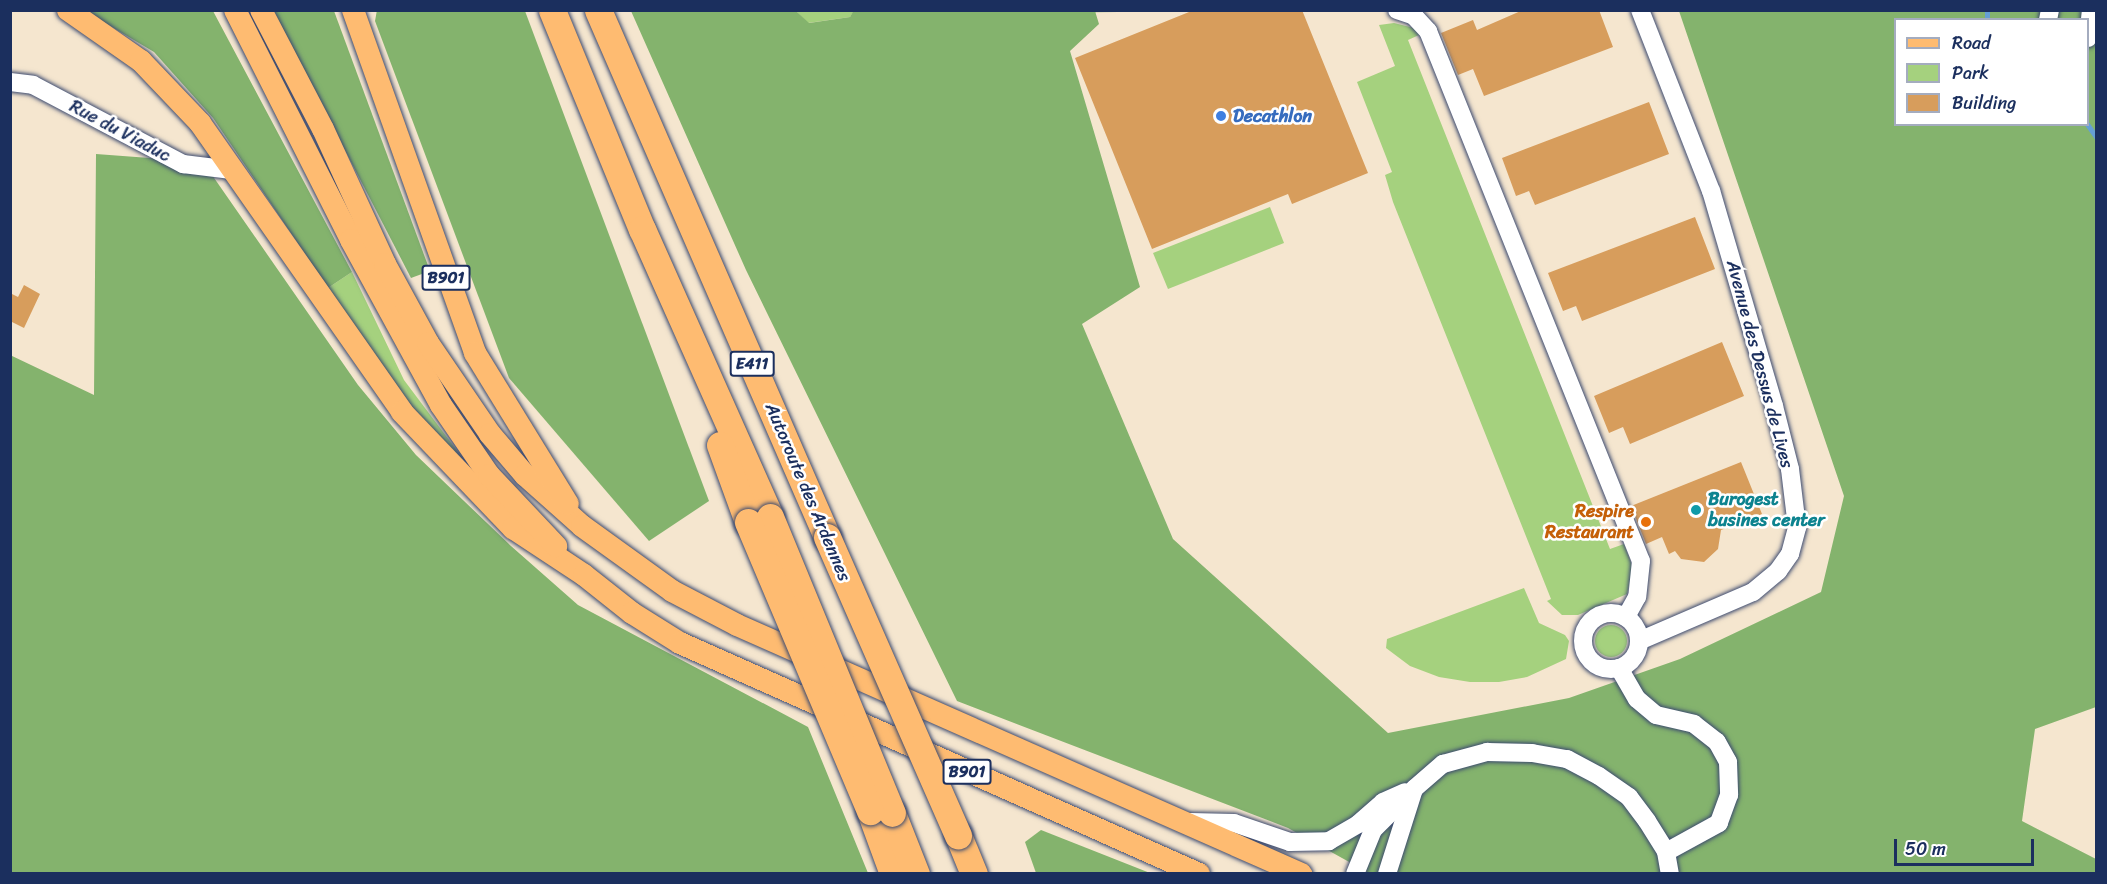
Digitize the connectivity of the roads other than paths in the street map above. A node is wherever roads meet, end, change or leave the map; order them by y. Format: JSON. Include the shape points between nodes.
{"nodes":[{"id":1,"x":68,"y":10,"type":"edge"},
{"id":2,"x":236,"y":10,"type":"edge"},
{"id":3,"x":261,"y":10,"type":"edge"},
{"id":4,"x":353,"y":10,"type":"edge"},
{"id":5,"x":552,"y":10,"type":"edge"},
{"id":6,"x":598,"y":10,"type":"edge"},
{"id":7,"x":1397,"y":10,"type":"edge"},
{"id":8,"x":1640,"y":10,"type":"edge"},
{"id":9,"x":2091,"y":10,"type":"edge"},
{"id":10,"x":2089,"y":29,"type":"edge"},
{"id":11,"x":10,"y":82,"type":"edge"},
{"id":12,"x":232,"y":170,"type":"junction"},
{"id":13,"x":582,"y":526,"type":"junction"},
{"id":14,"x":584,"y":575,"type":"junction"},
{"id":15,"x":1626,"y":617,"type":"junction"},
{"id":16,"x":1639,"y":641,"type":"junction"},
{"id":17,"x":1619,"y":668,"type":"junction"},
{"id":18,"x":1414,"y":788,"type":"junction"},
{"id":19,"x":881,"y":812,"type":"junction"},
{"id":20,"x":1187,"y":822,"type":"junction"},
{"id":21,"x":1666,"y":852,"type":"junction"},
{"id":22,"x":1395,"y":855,"type":"junction"},
{"id":23,"x":893,"y":873,"type":"edge"},
{"id":24,"x":916,"y":873,"type":"edge"},
{"id":25,"x":974,"y":873,"type":"edge"},
{"id":26,"x":1199,"y":873,"type":"edge"},
{"id":27,"x":1301,"y":873,"type":"edge"},
{"id":28,"x":1355,"y":873,"type":"edge"},
{"id":29,"x":1387,"y":873,"type":"edge"},
{"id":30,"x":1397,"y":873,"type":"edge"},
{"id":31,"x":1670,"y":873,"type":"edge"}],
"edges":[{"from":1,"to":12,"type":"main road","number":"B901","via":[[141,61],[200,123]]},
{"from":2,"to":14,"type":"main road","number":"B901","via":[[351,240],[441,405],[489,475]]},
{"from":3,"to":13,"type":"main road","number":"B901","via":[[323,129],[385,264],[428,343],[497,442],[525,475]]},
{"from":4,"to":13,"type":"main road","number":"B901","via":[[475,353]]},
{"from":5,"to":19,"type":"highway","number":"E411","bridge":true},
{"from":6,"to":25,"type":"highway","name":"Autoroute des Ardennes","number":"E411","bridge":true},
{"from":7,"to":15,"type":"street","via":[[1414,16],[1428,31],[1641,561],[1637,597]]},
{"from":8,"to":16,"type":"street","name":"Avenue des Dessus de Lives","via":[[1711,190],[1774,406],[1790,470],[1797,527],[1790,555],[1753,592]]},
{"from":9,"to":10,"type":"street"},
{"from":11,"to":12,"type":"street","name":"Rue du Viaduc","via":[[33,85],[183,164]]},
{"from":12,"to":14,"type":"main road","number":"B901","via":[[402,412],[513,528]]},
{"from":13,"to":20,"type":"main road","number":"B901","via":[[672,591],[737,625]]},
{"from":14,"to":26,"type":"main road","number":"B901","via":[[632,613],[735,670]]},
{"from":15,"to":16,"type":"street","via":[[1638,631]]},
{"from":15,"to":17,"type":"street","via":[[1616,613],[1597,616],[1583,634],[1589,659],[1606,669]]},
{"from":16,"to":17,"type":"street","via":[[1633,659]]},
{"from":17,"to":21,"type":"street","via":[[1637,699],[1656,715],[1694,724],[1717,742],[1728,762],[1729,795],[1719,824]]},
{"from":18,"to":20,"type":"street","via":[[1383,802],[1358,824],[1329,841],[1290,843],[1234,824]]},
{"from":18,"to":21,"type":"street","via":[[1443,764],[1487,752],[1567,759],[1629,797]]},
{"from":18,"to":22,"type":"street"},
{"from":18,"to":28,"type":"street","via":[[1373,830]]},
{"from":19,"to":23,"type":"highway"},
{"from":19,"to":24,"type":"highway","number":"E411"},
{"from":20,"to":27,"type":"main road","number":"B901"},
{"from":21,"to":31,"type":"street"},
{"from":22,"to":29,"type":"street"},
{"from":22,"to":30,"type":"street"}]}
